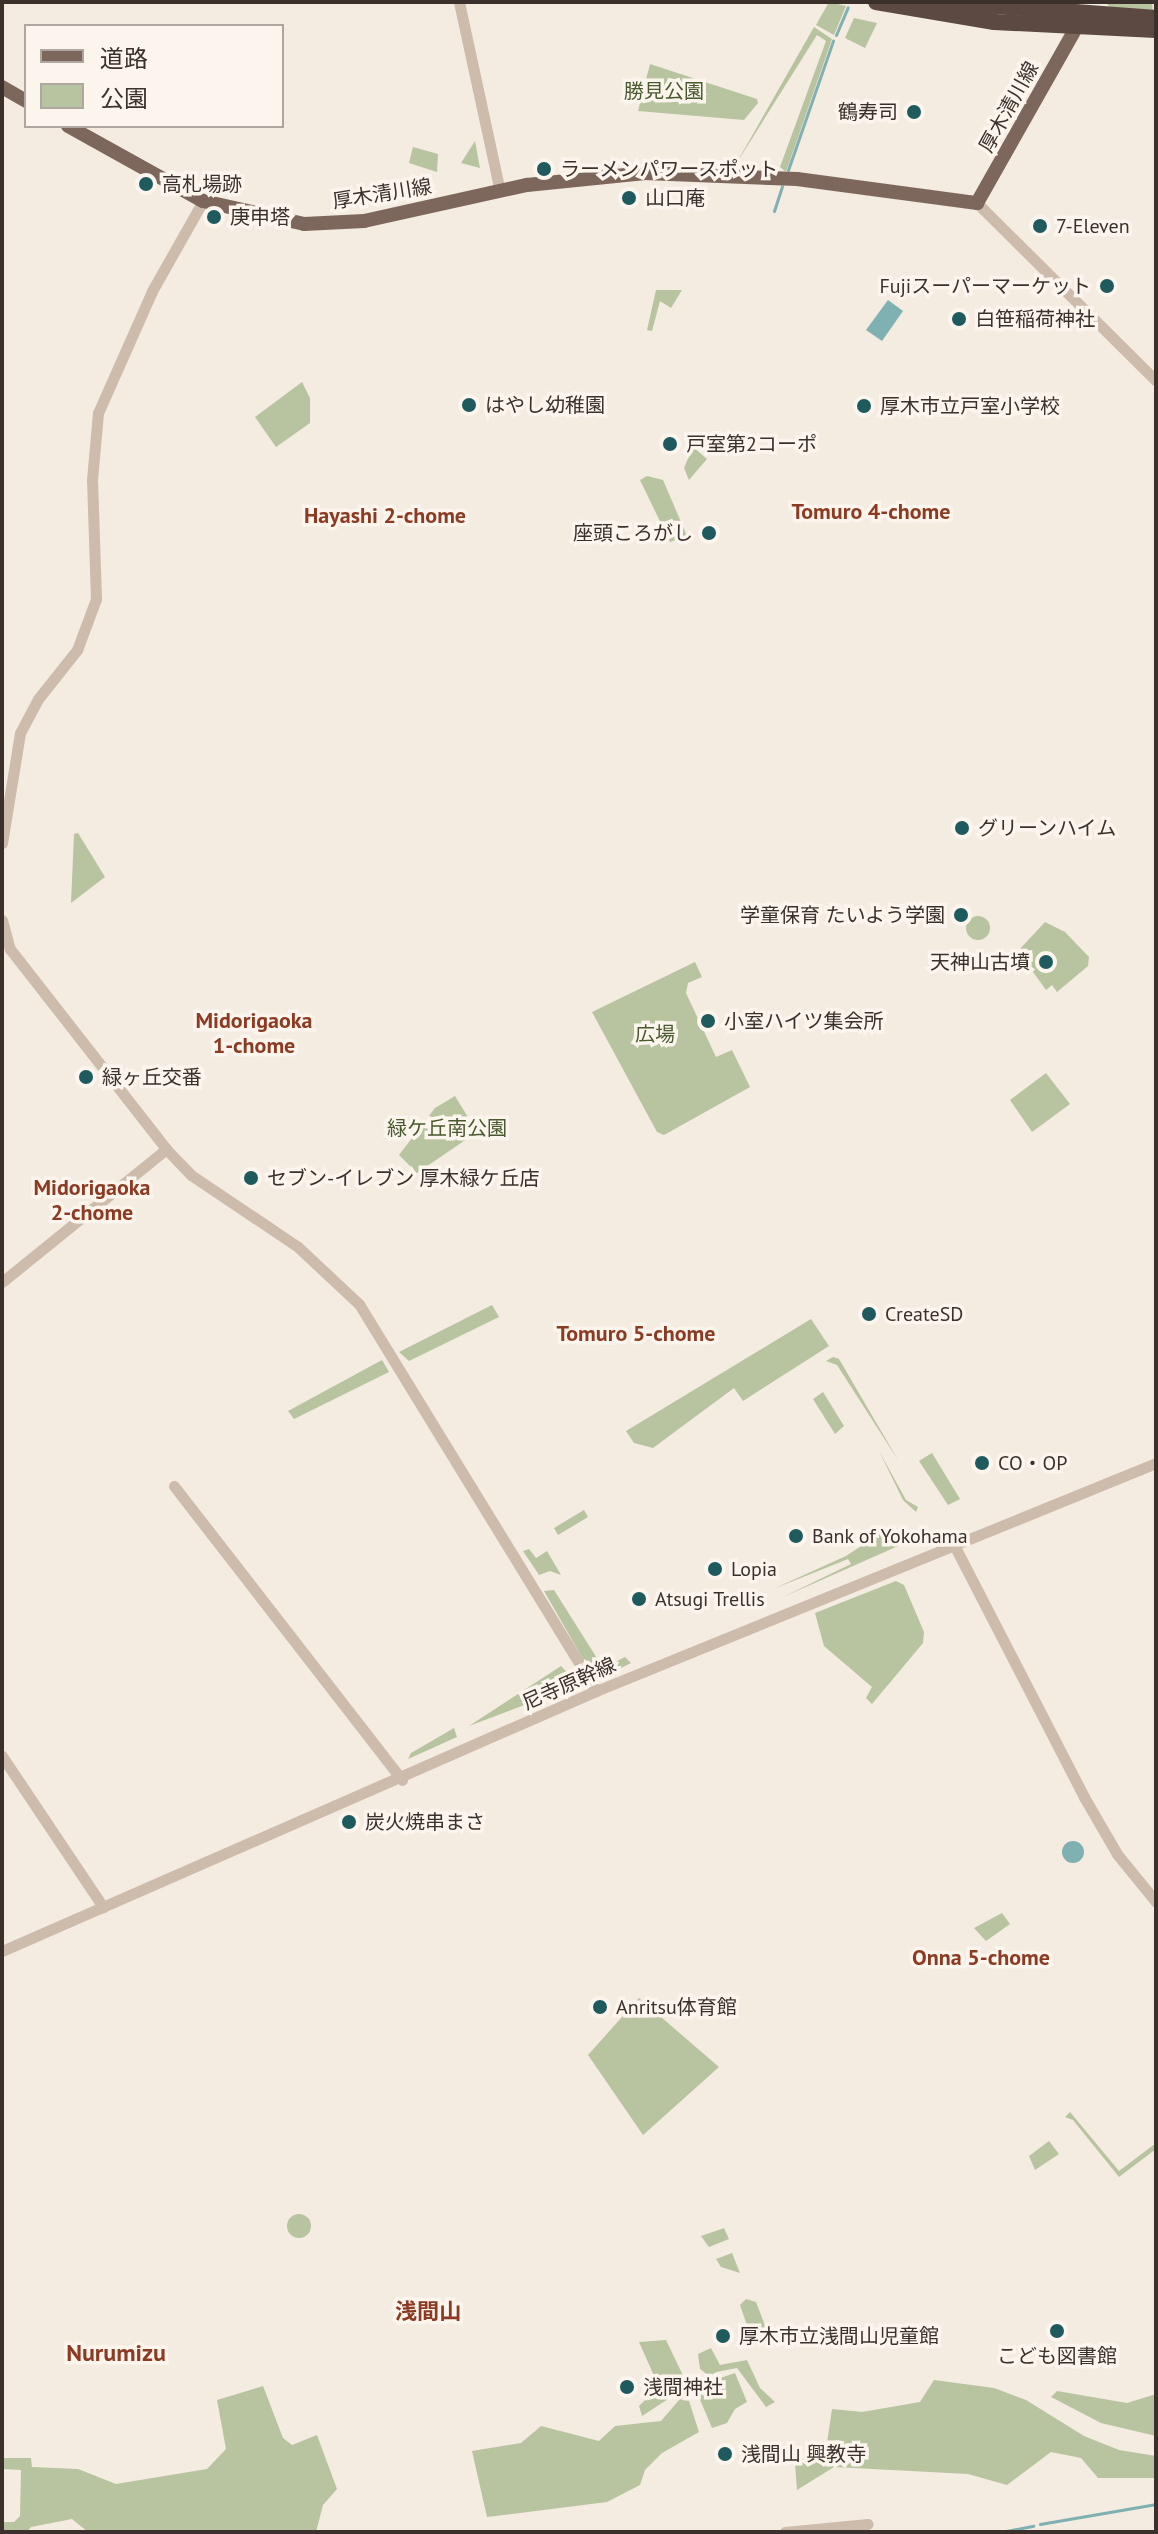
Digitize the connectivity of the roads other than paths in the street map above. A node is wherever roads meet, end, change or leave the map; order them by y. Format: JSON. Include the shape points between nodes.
{"nodes":[{"id":1,"x":459,"y":2,"type":"edge"},
{"id":2,"x":876,"y":2,"type":"edge"},
{"id":3,"x":940,"y":2,"type":"edge"},
{"id":4,"x":1084,"y":15,"type":"edge"},
{"id":5,"x":1156,"y":18,"type":"edge"},
{"id":6,"x":1156,"y":30,"type":"edge"},
{"id":7,"x":2,"y":87,"type":"edge"},
{"id":8,"x":24,"y":100,"type":"edge"},
{"id":9,"x":72,"y":128,"type":"edge"},
{"id":10,"x":500,"y":191,"type":"junction"},
{"id":11,"x":203,"y":201,"type":"junction"},
{"id":12,"x":977,"y":203,"type":"junction"},
{"id":13,"x":1156,"y":381,"type":"edge"},
{"id":14,"x":6,"y":779,"type":"edge"},
{"id":15,"x":2,"y":843,"type":"edge"},
{"id":16,"x":2,"y":920,"type":"edge"},
{"id":17,"x":6,"y":951,"type":"edge"},
{"id":18,"x":166,"y":1149,"type":"junction"},
{"id":19,"x":2,"y":1282,"type":"edge"},
{"id":20,"x":1156,"y":1463,"type":"edge"},
{"id":21,"x":174,"y":1486,"type":"dead end"},
{"id":22,"x":953,"y":1543,"type":"junction"},
{"id":23,"x":596,"y":1691,"type":"junction"},
{"id":24,"x":2,"y":1756,"type":"edge"},
{"id":25,"x":402,"y":1780,"type":"junction"},
{"id":26,"x":1156,"y":1902,"type":"edge"},
{"id":27,"x":103,"y":1907,"type":"junction"},
{"id":28,"x":2,"y":1951,"type":"edge"},
{"id":29,"x":868,"y":2524,"type":"dead end"},
{"id":30,"x":785,"y":2532,"type":"edge"}],
"edges":[{"from":1,"to":10,"type":"street"},
{"from":2,"to":4,"type":"highway","via":[[994,22]]},
{"from":3,"to":4,"type":"highway"},
{"from":4,"to":5,"type":"highway"},
{"from":4,"to":6,"type":"highway"},
{"from":4,"to":12,"type":"main road","name":"厚木清川線"},
{"from":7,"to":8,"type":"main road"},
{"from":9,"to":11,"type":"main road","name":"厚木清川線"},
{"from":10,"to":11,"type":"main road","name":"厚木清川線","via":[[345,223],[304,224]]},
{"from":10,"to":12,"type":"main road","name":"厚木清川線","via":[[572,178],[722,175]]},
{"from":11,"to":14,"type":"street","via":[[152,291],[98,413],[94,607],[77,650],[24,723]]},
{"from":12,"to":13,"type":"street"},
{"from":14,"to":15,"type":"street"},
{"from":16,"to":17,"type":"street"},
{"from":17,"to":18,"type":"street"},
{"from":18,"to":19,"type":"street"},
{"from":18,"to":23,"type":"street","via":[[191,1175],[298,1247],[359,1304]]},
{"from":20,"to":22,"type":"street","name":"尼寺原幹線"},
{"from":21,"to":25,"type":"street"},
{"from":22,"to":23,"type":"street","name":"尼寺原幹線"},
{"from":22,"to":26,"type":"street","via":[[1084,1797],[1117,1854]]},
{"from":23,"to":25,"type":"street","name":"尼寺原幹線"},
{"from":24,"to":27,"type":"street"},
{"from":25,"to":27,"type":"street","name":"尼寺原幹線"},
{"from":27,"to":28,"type":"street","name":"尼寺原幹線"},
{"from":29,"to":30,"type":"street"}]}
